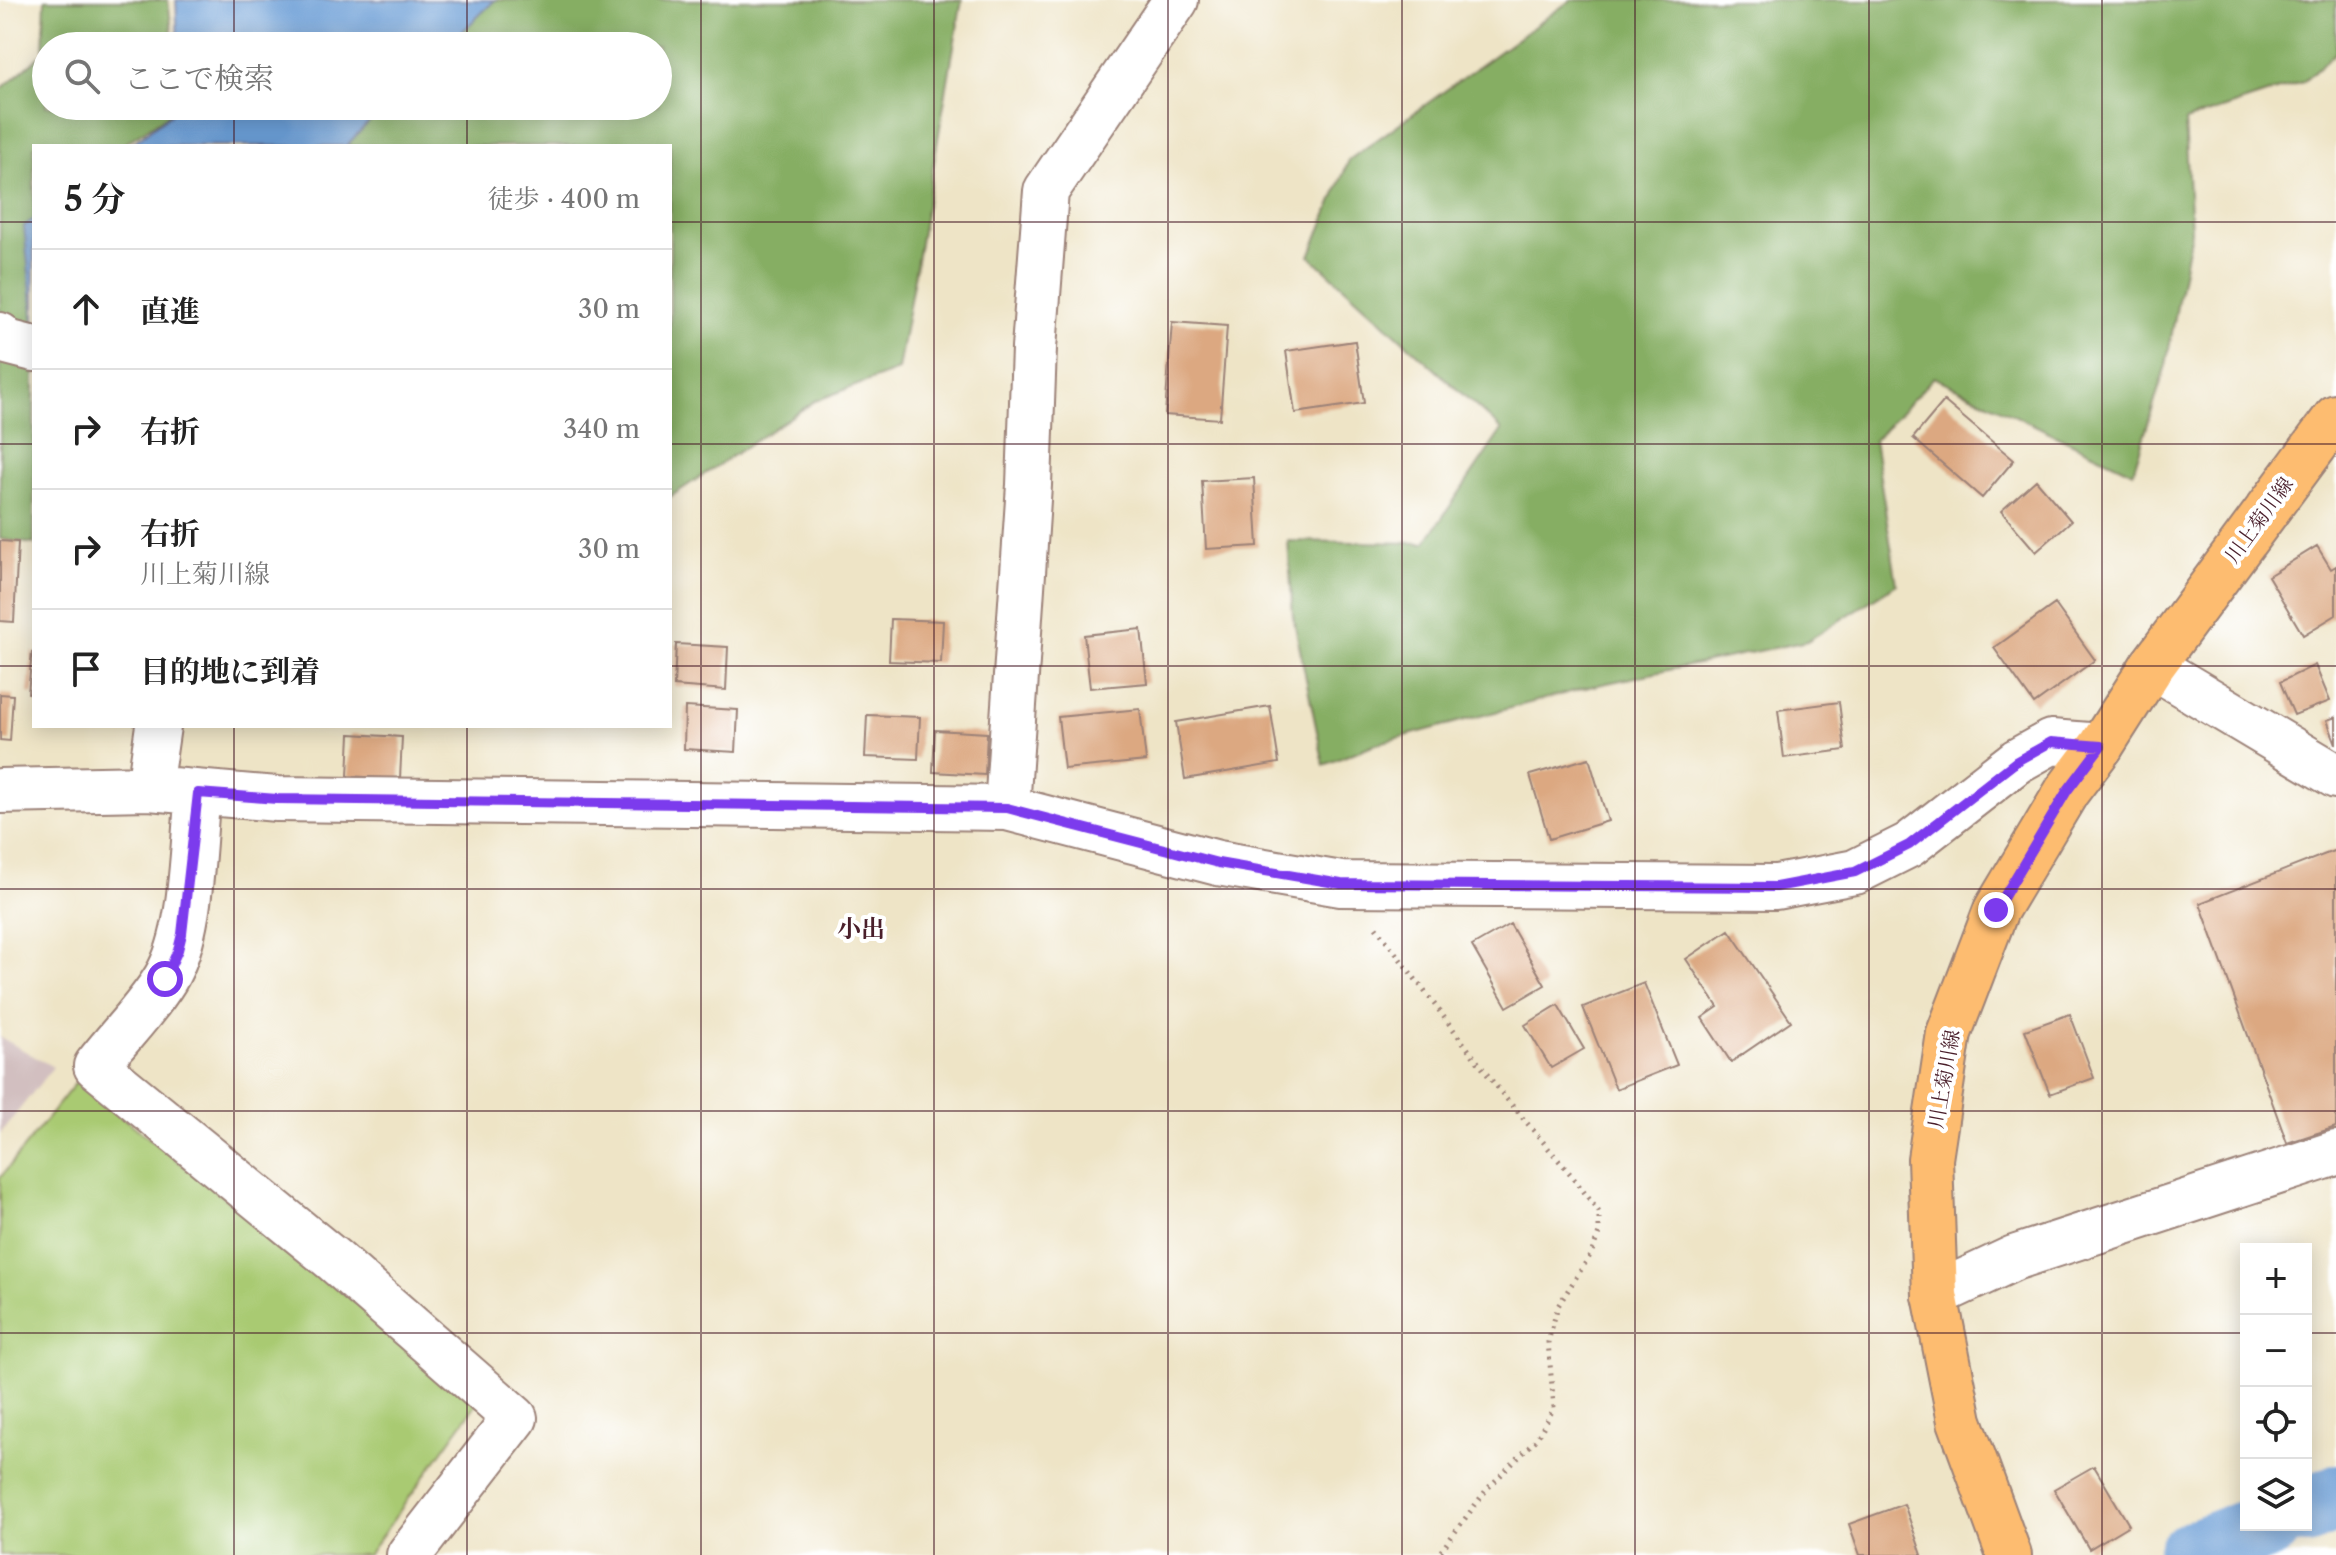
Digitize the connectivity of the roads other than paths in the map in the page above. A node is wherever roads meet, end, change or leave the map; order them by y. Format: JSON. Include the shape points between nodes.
{"nodes":[{"id":1,"x":1176,"y":0,"type":"edge"},
{"id":2,"x":0,"y":335,"type":"edge"},
{"id":3,"x":32,"y":348,"type":"edge"},
{"id":4,"x":2336,"y":417,"type":"edge"},
{"id":5,"x":2152,"y":666,"type":"junction"},
{"id":6,"x":158,"y":728,"type":"edge"},
{"id":7,"x":2101,"y":746,"type":"junction"},
{"id":8,"x":2336,"y":776,"type":"edge"},
{"id":9,"x":149,"y":788,"type":"junction"},
{"id":10,"x":0,"y":791,"type":"edge"},
{"id":11,"x":198,"y":793,"type":"junction"},
{"id":12,"x":1007,"y":808,"type":"junction"},
{"id":13,"x":2336,"y":1153,"type":"edge"},
{"id":14,"x":1935,"y":1295,"type":"junction"},
{"id":15,"x":409,"y":1555,"type":"edge"},
{"id":16,"x":2009,"y":1555,"type":"edge"}],
"edges":[{"from":1,"to":12,"type":"street","via":[[1046,191]]},
{"from":2,"to":3,"type":"street","via":[[3,341]]},
{"from":4,"to":5,"type":"main road","name":"川上菊川線"},
{"from":5,"to":7,"type":"main road","name":"川上菊川線"},
{"from":5,"to":8,"type":"street"},
{"from":6,"to":9,"type":"street"},
{"from":7,"to":12,"type":"street","via":[[2051,742],[2017,761],[1909,845],[1855,872],[1776,887],[1341,884],[1218,863]]},
{"from":7,"to":14,"type":"main road","name":"川上菊川線","via":[[2067,791],[1996,910],[1949,1033],[1930,1159]]},
{"from":9,"to":10,"type":"street"},
{"from":9,"to":11,"type":"street"},
{"from":11,"to":12,"type":"street","via":[[277,799]]},
{"from":11,"to":15,"type":"street","via":[[178,950],[165,979],[96,1066],[334,1260],[515,1418]]},
{"from":13,"to":14,"type":"street","via":[[2014,1258]]},
{"from":14,"to":16,"type":"main road","name":"川上菊川線","via":[[1960,1421]]}]}
